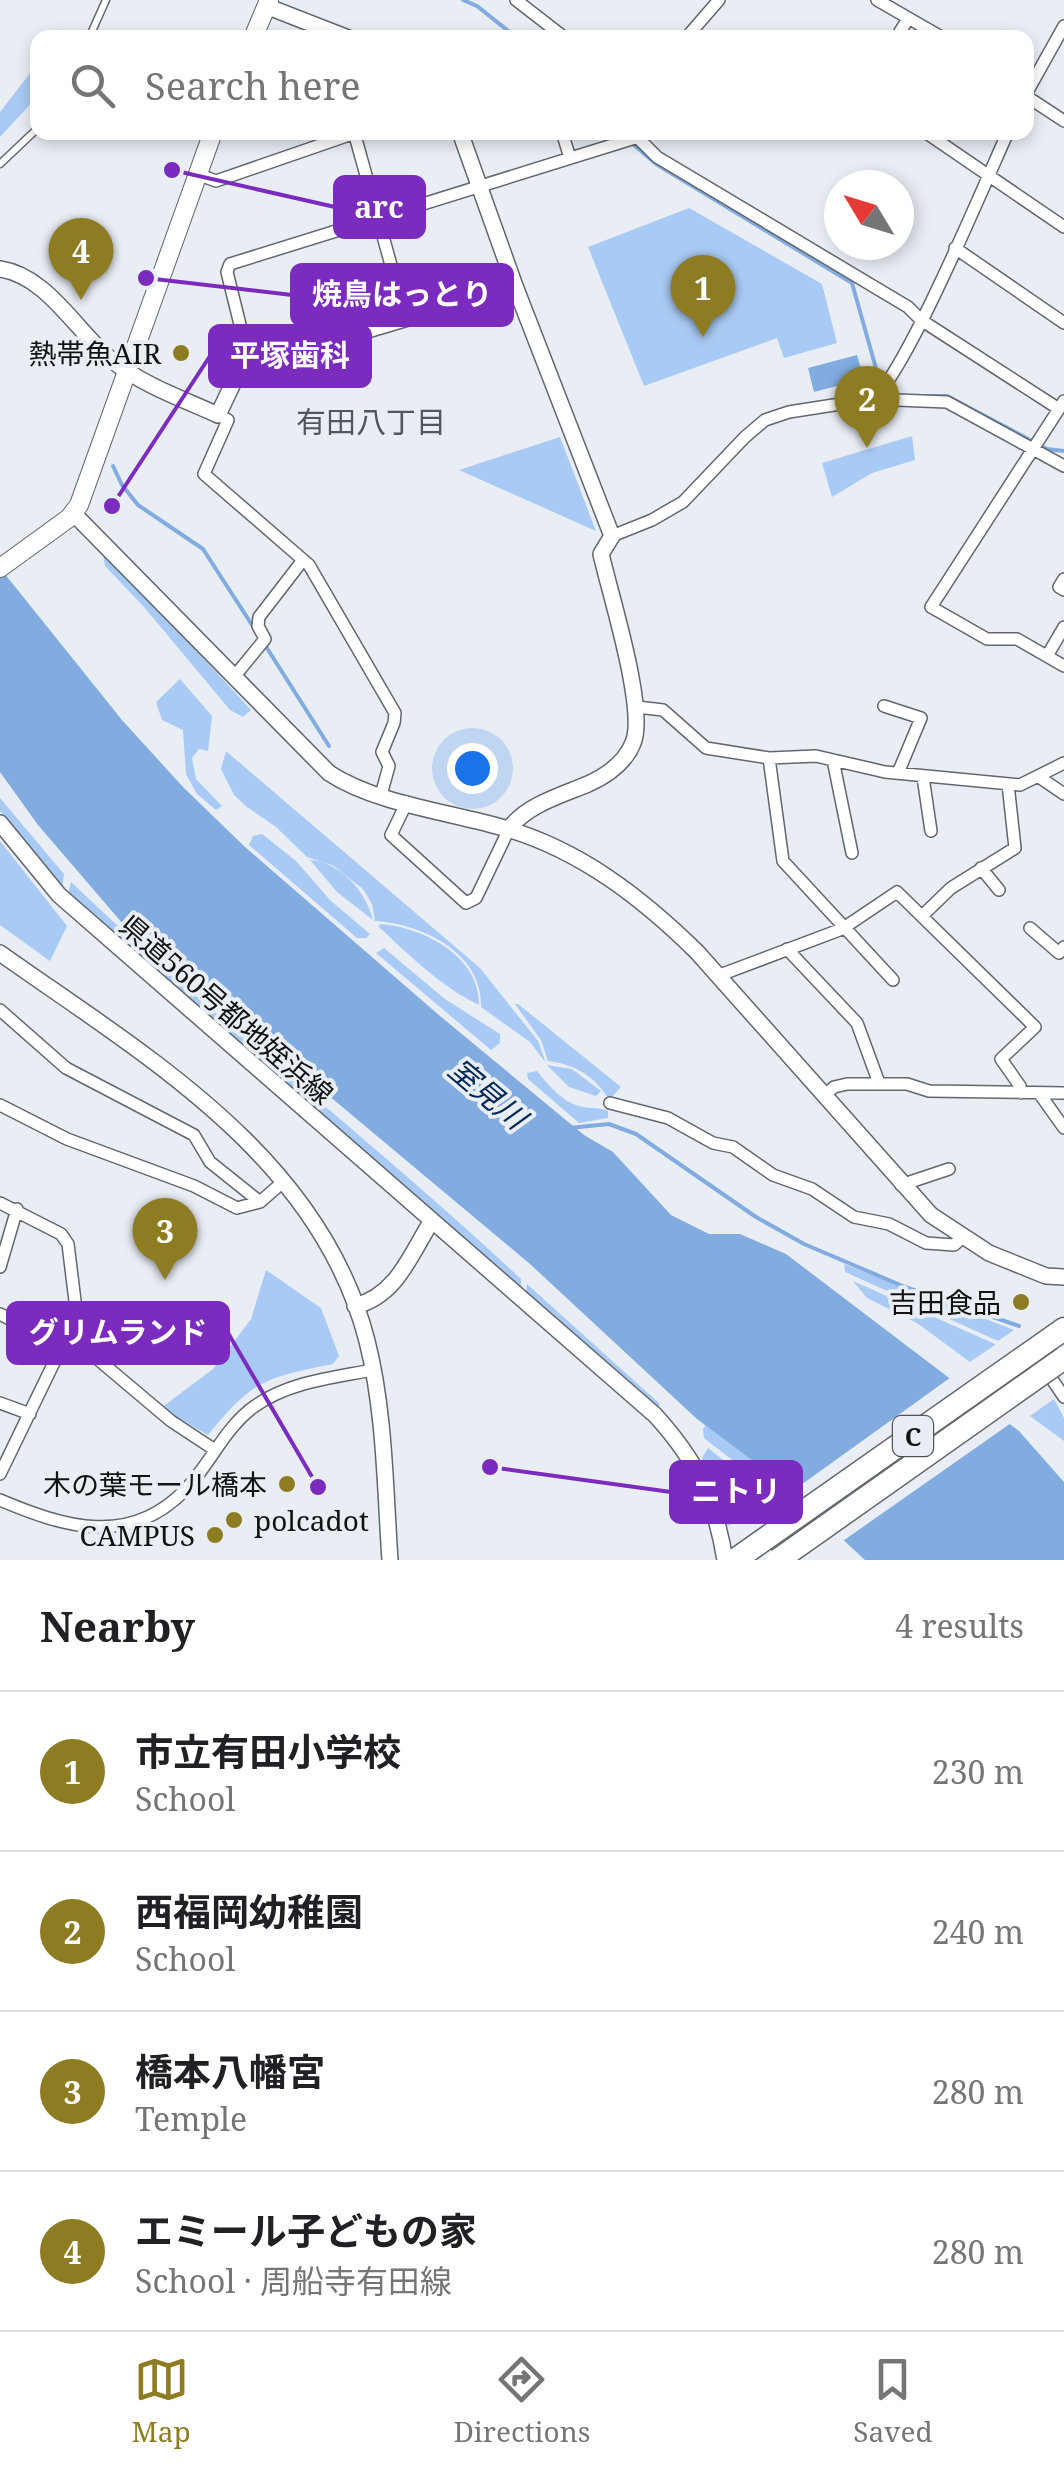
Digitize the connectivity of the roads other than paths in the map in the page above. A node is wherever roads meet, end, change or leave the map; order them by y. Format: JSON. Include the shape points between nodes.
{"nodes":[{"id":1,"x":106,"y":0,"type":"edge"},
{"id":2,"x":516,"y":0,"type":"edge"},
{"id":3,"x":719,"y":0,"type":"edge"},
{"id":4,"x":877,"y":0,"type":"edge"},
{"id":5,"x":268,"y":3,"type":"edge"},
{"id":6,"x":908,"y":19,"type":"junction"},
{"id":7,"x":1064,"y":26,"type":"edge"},
{"id":8,"x":93,"y":30,"type":"edge"},
{"id":9,"x":256,"y":30,"type":"edge"},
{"id":10,"x":330,"y":30,"type":"edge"},
{"id":11,"x":555,"y":30,"type":"edge"},
{"id":12,"x":693,"y":30,"type":"edge"},
{"id":13,"x":901,"y":30,"type":"edge"},
{"id":14,"x":928,"y":30,"type":"edge"},
{"id":15,"x":1034,"y":80,"type":"edge"},
{"id":16,"x":1034,"y":101,"type":"edge"},
{"id":17,"x":1064,"y":122,"type":"edge"},
{"id":18,"x":30,"y":136,"type":"edge"},
{"id":19,"x":211,"y":140,"type":"edge"},
{"id":20,"x":335,"y":140,"type":"edge"},
{"id":21,"x":357,"y":140,"type":"edge"},
{"id":22,"x":463,"y":140,"type":"edge"},
{"id":23,"x":564,"y":140,"type":"edge"},
{"id":24,"x":624,"y":140,"type":"edge"},
{"id":25,"x":639,"y":140,"type":"edge"},
{"id":26,"x":936,"y":140,"type":"edge"},
{"id":27,"x":1005,"y":140,"type":"edge"},
{"id":28,"x":570,"y":158,"type":"junction"},
{"id":29,"x":0,"y":164,"type":"edge"},
{"id":30,"x":197,"y":174,"type":"junction"},
{"id":31,"x":988,"y":178,"type":"junction"},
{"id":32,"x":481,"y":186,"type":"junction"},
{"id":33,"x":378,"y":220,"type":"junction"},
{"id":34,"x":1064,"y":227,"type":"edge"},
{"id":35,"x":955,"y":248,"type":"junction"},
{"id":36,"x":0,"y":269,"type":"edge"},
{"id":37,"x":515,"y":286,"type":"junction"},
{"id":38,"x":406,"y":319,"type":"junction"},
{"id":39,"x":921,"y":320,"type":"junction"},
{"id":40,"x":1064,"y":323,"type":"edge"},
{"id":41,"x":250,"y":366,"type":"junction"},
{"id":42,"x":125,"y":370,"type":"junction"},
{"id":43,"x":876,"y":396,"type":"junction"},
{"id":44,"x":1061,"y":405,"type":"edge"},
{"id":45,"x":218,"y":415,"type":"junction"},
{"id":46,"x":1036,"y":444,"type":"junction"},
{"id":47,"x":1064,"y":466,"type":"edge"},
{"id":48,"x":71,"y":516,"type":"junction"},
{"id":49,"x":612,"y":536,"type":"junction"},
{"id":50,"x":303,"y":560,"type":"junction"},
{"id":51,"x":0,"y":568,"type":"edge"},
{"id":52,"x":1064,"y":579,"type":"edge"},
{"id":53,"x":1064,"y":590,"type":"edge"},
{"id":54,"x":1064,"y":628,"type":"edge"},
{"id":55,"x":1046,"y":656,"type":"junction"},
{"id":56,"x":1064,"y":666,"type":"edge"},
{"id":57,"x":234,"y":677,"type":"junction"},
{"id":58,"x":884,"y":706,"type":"dead end"},
{"id":59,"x":636,"y":708,"type":"junction"},
{"id":60,"x":769,"y":758,"type":"junction"},
{"id":61,"x":833,"y":760,"type":"junction"},
{"id":62,"x":1064,"y":763,"type":"edge"},
{"id":63,"x":898,"y":774,"type":"junction"},
{"id":64,"x":922,"y":777,"type":"junction"},
{"id":65,"x":1039,"y":777,"type":"junction"},
{"id":66,"x":1008,"y":784,"type":"junction"},
{"id":67,"x":381,"y":794,"type":"junction"},
{"id":68,"x":1064,"y":794,"type":"edge"},
{"id":69,"x":407,"y":802,"type":"junction"},
{"id":70,"x":0,"y":823,"type":"edge"},
{"id":71,"x":509,"y":830,"type":"junction"},
{"id":72,"x":931,"y":831,"type":"dead end"},
{"id":73,"x":852,"y":853,"type":"dead end"},
{"id":74,"x":982,"y":868,"type":"junction"},
{"id":75,"x":999,"y":890,"type":"dead end"},
{"id":76,"x":922,"y":916,"type":"junction"},
{"id":77,"x":1030,"y":928,"type":"dead end"},
{"id":78,"x":842,"y":930,"type":"junction"},
{"id":79,"x":1064,"y":948,"type":"edge"},
{"id":80,"x":787,"y":949,"type":"junction"},
{"id":81,"x":0,"y":953,"type":"edge"},
{"id":82,"x":720,"y":975,"type":"junction"},
{"id":83,"x":893,"y":980,"type":"dead end"},
{"id":84,"x":0,"y":1010,"type":"edge"},
{"id":85,"x":879,"y":1083,"type":"junction"},
{"id":86,"x":1021,"y":1093,"type":"junction"},
{"id":87,"x":1040,"y":1093,"type":"junction"},
{"id":88,"x":1064,"y":1094,"type":"edge"},
{"id":89,"x":824,"y":1096,"type":"junction"},
{"id":90,"x":610,"y":1104,"type":"dead end"},
{"id":91,"x":0,"y":1105,"type":"edge"},
{"id":92,"x":1064,"y":1128,"type":"edge"},
{"id":93,"x":949,"y":1169,"type":"dead end"},
{"id":94,"x":284,"y":1181,"type":"junction"},
{"id":95,"x":901,"y":1184,"type":"junction"},
{"id":96,"x":260,"y":1202,"type":"junction"},
{"id":97,"x":0,"y":1203,"type":"edge"},
{"id":98,"x":17,"y":1209,"type":"junction"},
{"id":99,"x":431,"y":1222,"type":"junction"},
{"id":100,"x":962,"y":1238,"type":"junction"},
{"id":101,"x":0,"y":1267,"type":"edge"},
{"id":102,"x":1064,"y":1277,"type":"edge"},
{"id":103,"x":355,"y":1306,"type":"junction"},
{"id":104,"x":0,"y":1314,"type":"edge"},
{"id":105,"x":1064,"y":1329,"type":"edge"},
{"id":106,"x":66,"y":1344,"type":"junction"},
{"id":107,"x":1057,"y":1366,"type":"edge"},
{"id":108,"x":372,"y":1370,"type":"junction"},
{"id":109,"x":1064,"y":1397,"type":"edge"},
{"id":110,"x":0,"y":1403,"type":"edge"},
{"id":111,"x":30,"y":1414,"type":"junction"},
{"id":112,"x":215,"y":1450,"type":"junction"},
{"id":113,"x":0,"y":1474,"type":"edge"},
{"id":114,"x":0,"y":1500,"type":"edge"},
{"id":115,"x":390,"y":1560,"type":"edge"},
{"id":116,"x":724,"y":1560,"type":"edge"},
{"id":117,"x":735,"y":1560,"type":"edge"},
{"id":118,"x":778,"y":1560,"type":"edge"}],
"edges":[{"from":1,"to":8,"type":"lane"},
{"from":2,"to":11,"type":"street"},
{"from":3,"to":12,"type":"street"},
{"from":4,"to":6,"type":"street"},
{"from":5,"to":9,"type":"main road"},
{"from":5,"to":10,"type":"street"},
{"from":6,"to":13,"type":"street"},
{"from":6,"to":14,"type":"street"},
{"from":7,"to":15,"type":"street"},
{"from":16,"to":17,"type":"street"},
{"from":18,"to":29,"type":"lane"},
{"from":19,"to":30,"type":"main road"},
{"from":20,"to":30,"type":"street","via":[[216,181]]},
{"from":21,"to":33,"type":"street"},
{"from":22,"to":32,"type":"street"},
{"from":23,"to":28,"type":"street"},
{"from":24,"to":28,"type":"street"},
{"from":25,"to":39,"type":"street"},
{"from":26,"to":31,"type":"street"},
{"from":27,"to":31,"type":"street"},
{"from":28,"to":32,"type":"street"},
{"from":30,"to":42,"type":"main road"},
{"from":31,"to":34,"type":"street"},
{"from":31,"to":35,"type":"street"},
{"from":32,"to":33,"type":"street"},
{"from":32,"to":37,"type":"street"},
{"from":33,"to":38,"type":"street"},
{"from":33,"to":41,"type":"street","via":[[230,264]]},
{"from":35,"to":39,"type":"street"},
{"from":35,"to":40,"type":"street"},
{"from":36,"to":42,"type":"street","via":[[28,277]]},
{"from":37,"to":38,"type":"street"},
{"from":37,"to":49,"type":"street"},
{"from":38,"to":41,"type":"street"},
{"from":39,"to":43,"type":"street"},
{"from":39,"to":44,"type":"street"},
{"from":41,"to":45,"type":"street","via":[[236,377]]},
{"from":42,"to":45,"type":"street"},
{"from":42,"to":48,"type":"main road"},
{"from":43,"to":46,"type":"street","via":[[947,402]]},
{"from":43,"to":49,"type":"street","via":[[765,420],[683,502]]},
{"from":44,"to":46,"type":"street"},
{"from":45,"to":50,"type":"street","via":[[228,420],[204,474]]},
{"from":46,"to":47,"type":"street"},
{"from":46,"to":55,"type":"street","via":[[930,607],[987,639],[1017,639]]},
{"from":48,"to":51,"type":"main road"},
{"from":48,"to":57,"type":"street"},
{"from":49,"to":59,"type":"street","via":[[601,554]]},
{"from":50,"to":57,"type":"street","via":[[258,616],[262,642]]},
{"from":50,"to":67,"type":"street","via":[[395,713],[382,752],[388,766]]},
{"from":52,"to":53,"type":"street"},
{"from":54,"to":55,"type":"street"},
{"from":55,"to":56,"type":"street"},
{"from":57,"to":67,"type":"street","via":[[328,773]]},
{"from":58,"to":63,"type":"street","via":[[921,718]]},
{"from":59,"to":60,"type":"street","via":[[664,710],[706,748]]},
{"from":59,"to":71,"type":"street","via":[[635,740],[623,762],[532,809]]},
{"from":60,"to":61,"type":"street"},
{"from":60,"to":78,"type":"street","via":[[783,862]]},
{"from":61,"to":63,"type":"street"},
{"from":61,"to":73,"type":"street"},
{"from":62,"to":65,"type":"street"},
{"from":63,"to":64,"type":"street"},
{"from":64,"to":66,"type":"street"},
{"from":64,"to":72,"type":"street"},
{"from":65,"to":66,"type":"street"},
{"from":65,"to":68,"type":"street"},
{"from":66,"to":74,"type":"street","via":[[1014,848]]},
{"from":67,"to":69,"type":"street"},
{"from":69,"to":71,"type":"street"},
{"from":69,"to":71,"type":"street","via":[[391,835],[466,903],[476,898]]},
{"from":70,"to":99,"type":"street","name":"県道560号都地姪浜線","via":[[58,894]]},
{"from":71,"to":82,"type":"street","via":[[584,860],[656,914]]},
{"from":74,"to":75,"type":"street"},
{"from":74,"to":76,"type":"street"},
{"from":76,"to":78,"type":"street","via":[[896,892]]},
{"from":76,"to":86,"type":"street","via":[[1035,1028],[1000,1059]]},
{"from":77,"to":79,"type":"street","via":[[1059,953]]},
{"from":78,"to":80,"type":"street"},
{"from":78,"to":83,"type":"street"},
{"from":80,"to":82,"type":"street"},
{"from":80,"to":85,"type":"street","via":[[857,1023]]},
{"from":81,"to":94,"type":"street","via":[[231,1124]]},
{"from":82,"to":89,"type":"street"},
{"from":84,"to":96,"type":"street","via":[[66,1068],[194,1135],[210,1162]]},
{"from":85,"to":86,"type":"street"},
{"from":85,"to":89,"type":"street","via":[[834,1087]]},
{"from":86,"to":87,"type":"street"},
{"from":87,"to":88,"type":"street"},
{"from":87,"to":92,"type":"street"},
{"from":89,"to":95,"type":"street"},
{"from":90,"to":100,"type":"street","via":[[668,1118],[733,1147],[773,1176],[812,1189],[854,1216],[926,1243],[954,1245]]},
{"from":91,"to":96,"type":"street","via":[[237,1208]]},
{"from":93,"to":95,"type":"street"},
{"from":94,"to":96,"type":"street"},
{"from":94,"to":103,"type":"street","via":[[320,1232]]},
{"from":95,"to":100,"type":"street"},
{"from":97,"to":98,"type":"street"},
{"from":98,"to":101,"type":"street"},
{"from":98,"to":106,"type":"street","via":[[68,1244],[76,1309]]},
{"from":99,"to":103,"type":"street","via":[[389,1291]]},
{"from":99,"to":116,"type":"street","name":"県道560号都地姪浜線","via":[[683,1446],[712,1505]]},
{"from":100,"to":102,"type":"street","via":[[1020,1267]]},
{"from":103,"to":108,"type":"street"},
{"from":104,"to":106,"type":"street"},
{"from":105,"to":117,"type":"highway","number":"C"},
{"from":106,"to":111,"type":"street"},
{"from":106,"to":112,"type":"street","via":[[75,1340]]},
{"from":107,"to":109,"type":"street"},
{"from":107,"to":118,"type":"highway","number":"C","bridge":true},
{"from":108,"to":112,"type":"street","via":[[279,1391],[250,1409]]},
{"from":108,"to":115,"type":"street"},
{"from":110,"to":111,"type":"street"},
{"from":111,"to":113,"type":"street"},
{"from":112,"to":114,"type":"street","via":[[186,1490],[120,1526],[63,1524]]}]}
